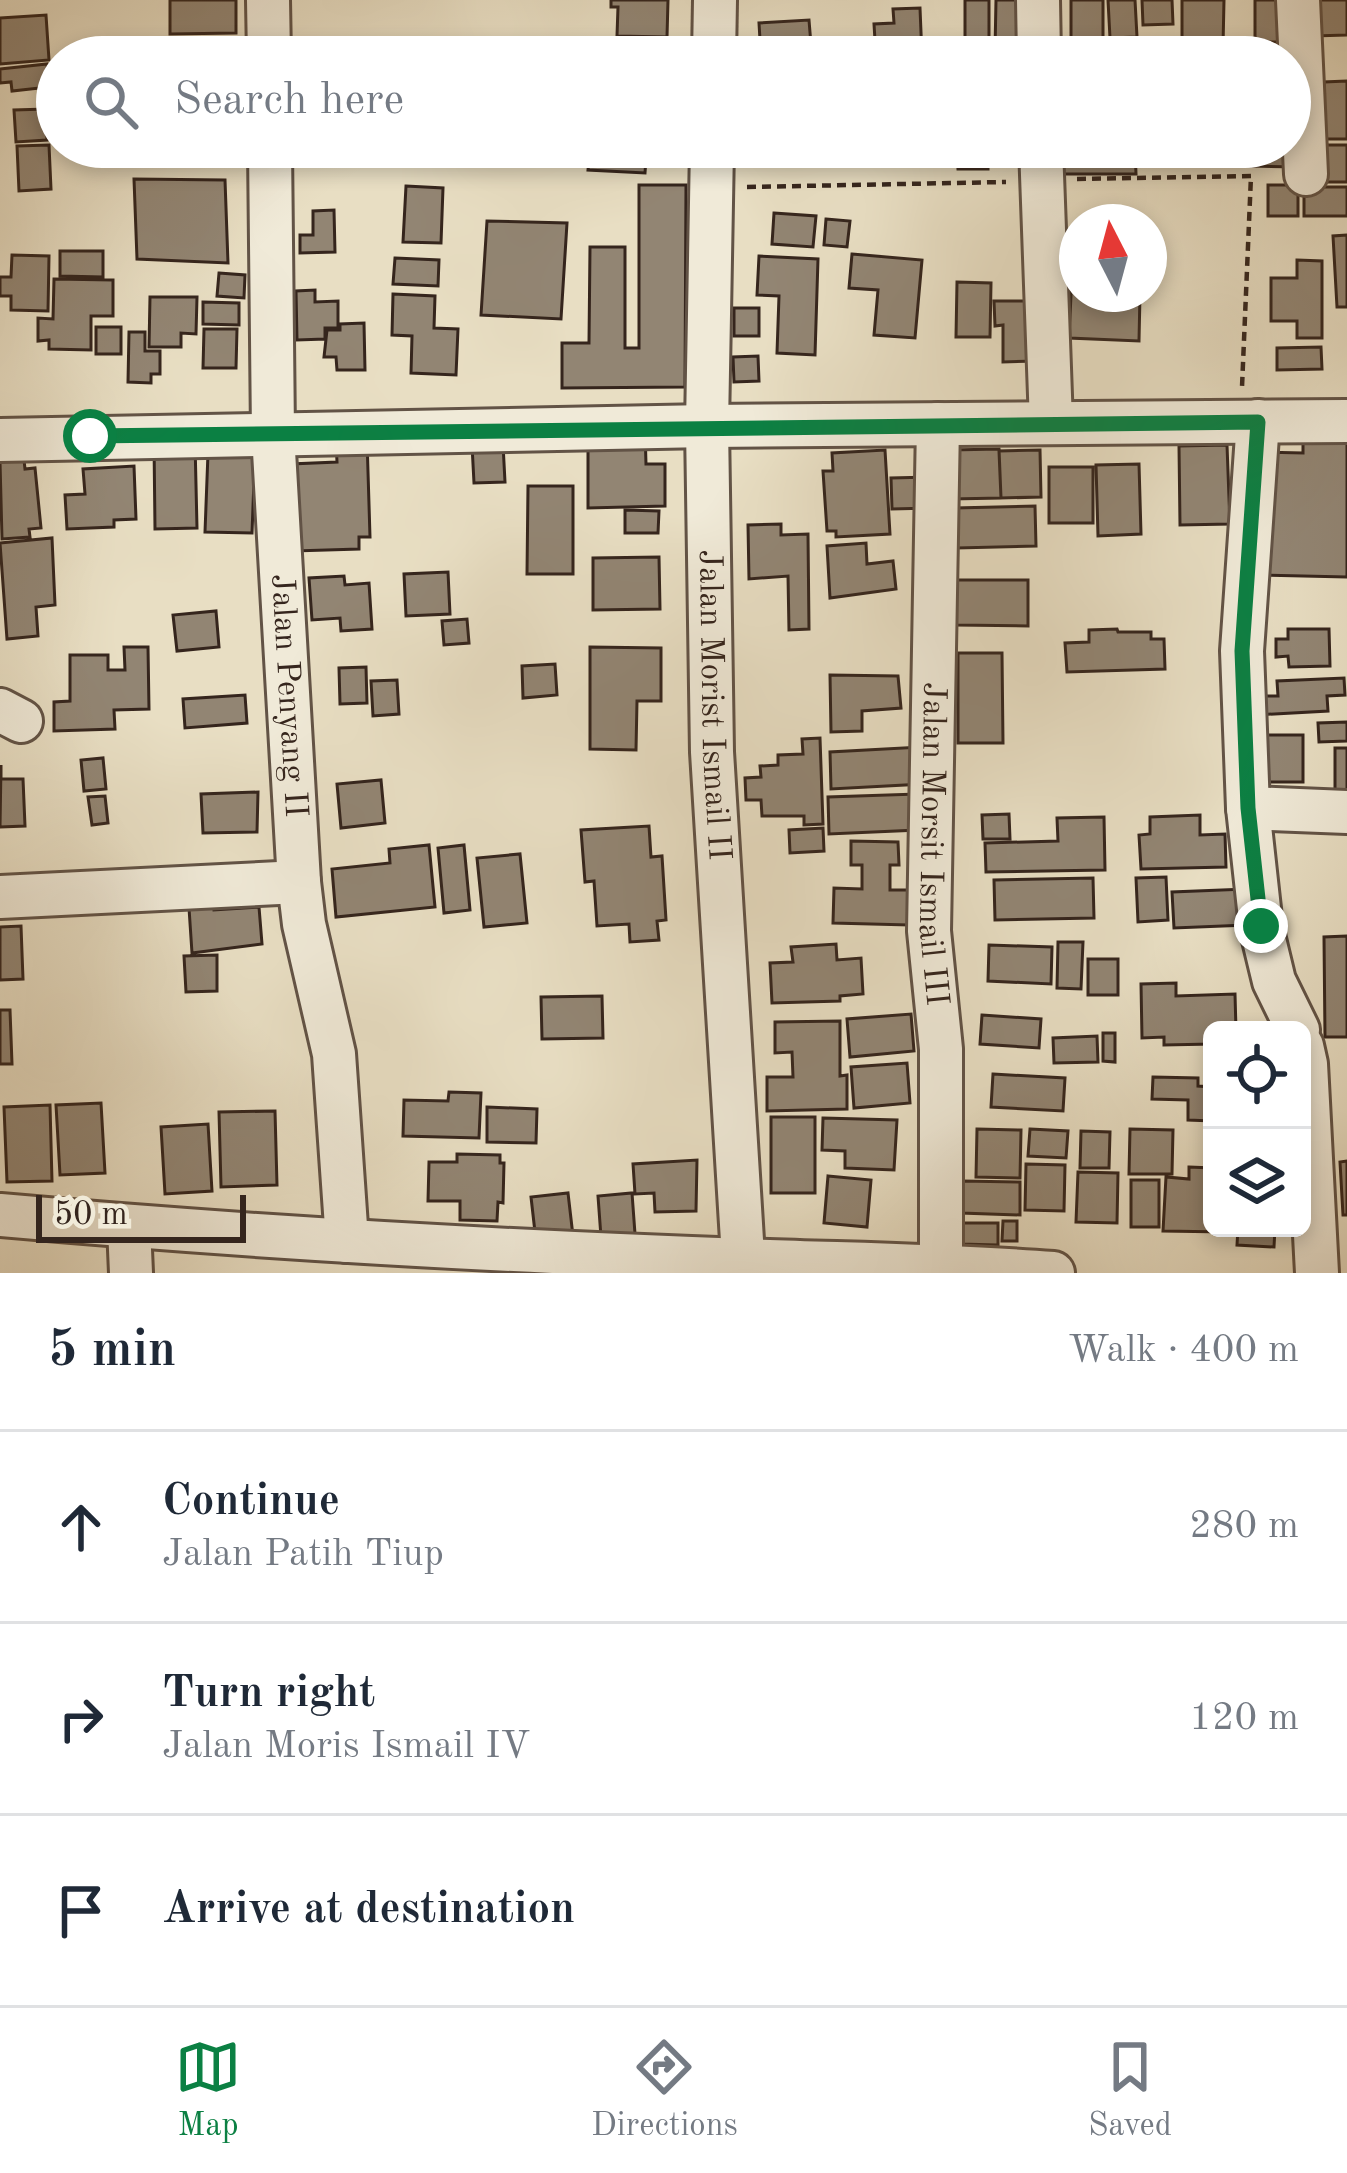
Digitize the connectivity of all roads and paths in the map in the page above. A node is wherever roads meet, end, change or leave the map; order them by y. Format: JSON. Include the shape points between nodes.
{"nodes":[{"id":1,"x":268,"y":0,"type":"edge"},
{"id":2,"x":715,"y":0,"type":"edge"},
{"id":3,"x":1038,"y":0,"type":"edge"},
{"id":4,"x":1298,"y":0,"type":"edge"},
{"id":5,"x":269,"y":36,"type":"edge"},
{"id":6,"x":714,"y":36,"type":"edge"},
{"id":7,"x":1039,"y":36,"type":"edge"},
{"id":8,"x":1300,"y":36,"type":"edge"},
{"id":9,"x":270,"y":168,"type":"edge"},
{"id":10,"x":712,"y":168,"type":"edge"},
{"id":11,"x":1042,"y":168,"type":"edge"},
{"id":12,"x":1306,"y":168,"type":"edge"},
{"id":13,"x":1306,"y":174,"type":"dead end"},
{"id":14,"x":1347,"y":421,"type":"edge"},
{"id":15,"x":1258,"y":422,"type":"junction"},
{"id":16,"x":1051,"y":423,"type":"junction"},
{"id":17,"x":938,"y":424,"type":"junction"},
{"id":18,"x":707,"y":426,"type":"junction"},
{"id":19,"x":273,"y":434,"type":"junction"},
{"id":20,"x":0,"y":440,"type":"edge"},
{"id":21,"x":1248,"y":808,"type":"junction"},
{"id":22,"x":1347,"y":812,"type":"edge"},
{"id":23,"x":299,"y":882,"type":"junction"},
{"id":24,"x":0,"y":896,"type":"edge"},
{"id":25,"x":1294,"y":1021,"type":"edge"},
{"id":26,"x":1309,"y":1129,"type":"edge"},
{"id":27,"x":0,"y":1215,"type":"edge"},
{"id":28,"x":129,"y":1226,"type":"junction"},
{"id":29,"x":361,"y":1252,"type":"edge"},
{"id":30,"x":744,"y":1267,"type":"edge"},
{"id":31,"x":941,"y":1269,"type":"edge"},
{"id":32,"x":131,"y":1273,"type":"edge"},
{"id":33,"x":1053,"y":1273,"type":"edge"},
{"id":34,"x":1317,"y":1273,"type":"edge"}],
"edges":[{"from":1,"to":5,"type":"street"},
{"from":2,"to":6,"type":"street"},
{"from":3,"to":7,"type":"street"},
{"from":4,"to":8,"type":"street"},
{"from":9,"to":19,"type":"street","name":"Jalan Penyang II"},
{"from":10,"to":18,"type":"street","name":"Jalan Morist Ismail II"},
{"from":11,"to":16,"type":"street"},
{"from":12,"to":13,"type":"street"},
{"from":14,"to":15,"type":"street"},
{"from":15,"to":16,"type":"street"},
{"from":15,"to":21,"type":"street","via":[[1242,651]]},
{"from":16,"to":17,"type":"street"},
{"from":17,"to":18,"type":"street"},
{"from":17,"to":31,"type":"street","name":"Jalan Morsit Ismail III","via":[[929,931],[941,1048]]},
{"from":18,"to":19,"type":"street"},
{"from":18,"to":30,"type":"street","name":"Jalan Morist Ismail II","via":[[712,752]]},
{"from":19,"to":20,"type":"street"},
{"from":19,"to":23,"type":"street","name":"Jalan Penyang II"},
{"from":21,"to":22,"type":"street"},
{"from":21,"to":25,"type":"street","via":[[1261,926]]},
{"from":23,"to":24,"type":"street"},
{"from":23,"to":29,"type":"street","name":"Jalan Penyang II","via":[[334,1054]]},
{"from":26,"to":34,"type":"street"},
{"from":27,"to":28,"type":"street"},
{"from":28,"to":29,"type":"street"},
{"from":28,"to":32,"type":"street"},
{"from":29,"to":30,"type":"street"},
{"from":30,"to":31,"type":"street"},
{"from":31,"to":33,"type":"street"}]}
